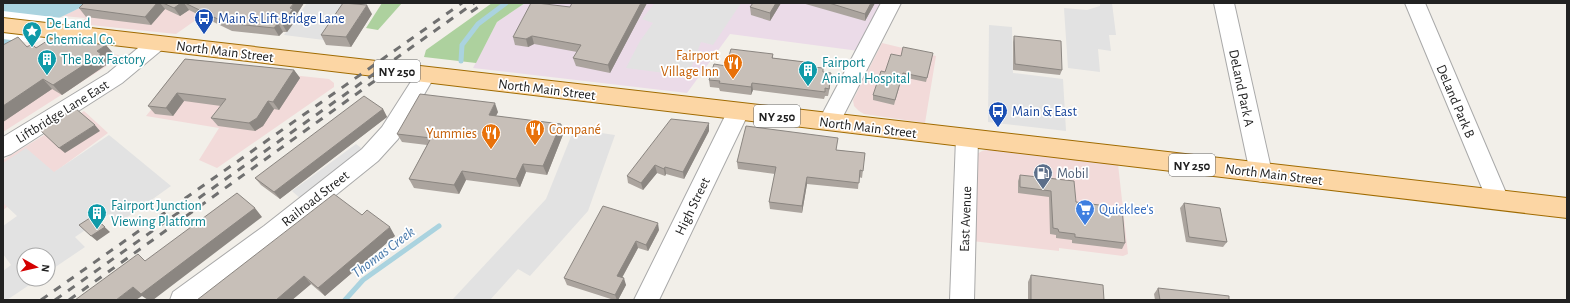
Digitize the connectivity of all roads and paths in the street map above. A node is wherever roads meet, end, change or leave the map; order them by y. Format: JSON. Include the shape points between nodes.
{"nodes":[{"id":1,"x":891,"y":3,"type":"edge"},
{"id":2,"x":1224,"y":3,"type":"edge"},
{"id":3,"x":1415,"y":3,"type":"edge"},
{"id":4,"x":3,"y":25,"type":"edge"},
{"id":5,"x":157,"y":43,"type":"junction"},
{"id":6,"x":426,"y":74,"type":"junction"},
{"id":7,"x":738,"y":112,"type":"junction"},
{"id":8,"x":829,"y":122,"type":"junction"},
{"id":9,"x":967,"y":138,"type":"junction"},
{"id":10,"x":3,"y":148,"type":"edge"},
{"id":11,"x":1261,"y":173,"type":"junction"},
{"id":12,"x":1498,"y":200,"type":"junction"},
{"id":13,"x":1567,"y":208,"type":"edge"},
{"id":14,"x":182,"y":300,"type":"edge"},
{"id":15,"x":646,"y":300,"type":"edge"},
{"id":16,"x":962,"y":300,"type":"edge"}],
"edges":[{"from":1,"to":8,"type":"street"},
{"from":2,"to":11,"type":"street","name":"DeLand Park A"},
{"from":3,"to":12,"type":"street","name":"DeLand Park B"},
{"from":4,"to":5,"type":"main road","name":"North Main Street","number":"NY 250"},
{"from":5,"to":6,"type":"main road","name":"North Main Street","number":"NY 250"},
{"from":5,"to":10,"type":"street","name":"Liftbridge Lane East","via":[[115,78]]},
{"from":6,"to":7,"type":"main road","name":"North Main Street","number":"NY 250"},
{"from":6,"to":14,"type":"street","name":"Railroad Street","via":[[390,134],[370,155]]},
{"from":7,"to":8,"type":"main road","name":"North Main Street","number":"NY 250"},
{"from":7,"to":15,"type":"street","name":"High Street"},
{"from":8,"to":9,"type":"main road","name":"North Main Street","number":"NY 250"},
{"from":9,"to":11,"type":"main road","name":"North Main Street","number":"NY 250"},
{"from":9,"to":16,"type":"street","name":"East Avenue"},
{"from":11,"to":12,"type":"main road","name":"North Main Street","number":"NY 250"},
{"from":12,"to":13,"type":"main road","name":"North Main Street","number":"NY 250"}]}
